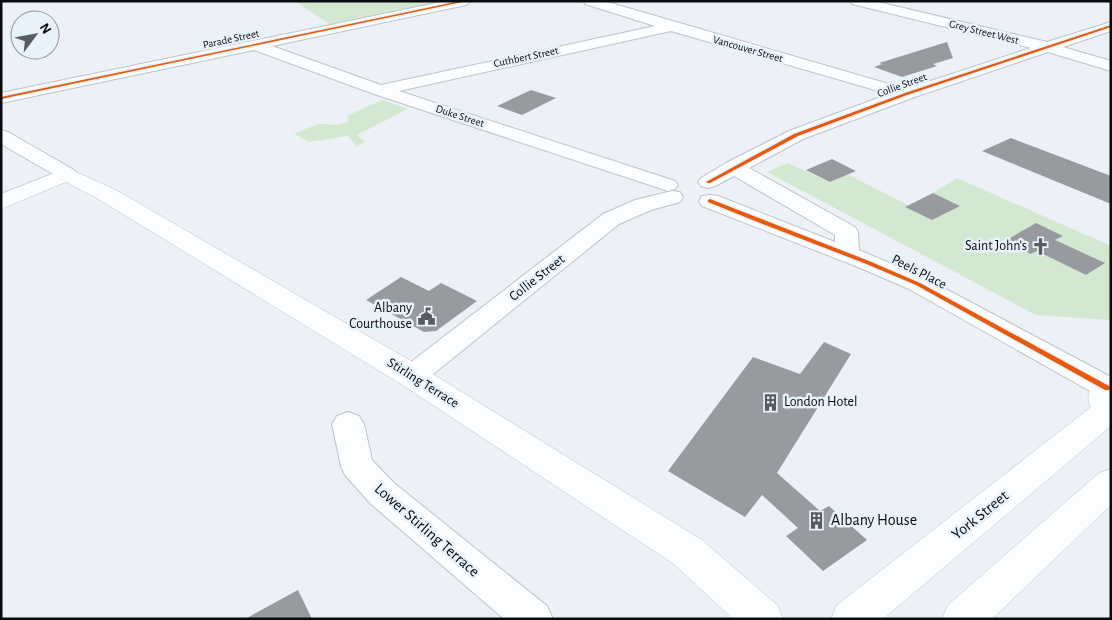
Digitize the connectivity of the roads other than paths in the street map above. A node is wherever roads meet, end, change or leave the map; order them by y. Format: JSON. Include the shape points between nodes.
{"nodes":[{"id":1,"x":466,"y":1,"type":"edge"},
{"id":2,"x":590,"y":1,"type":"edge"},
{"id":3,"x":857,"y":1,"type":"edge"},
{"id":4,"x":1111,"y":26,"type":"edge"},
{"id":5,"x":672,"y":27,"type":"junction"},
{"id":6,"x":254,"y":44,"type":"junction"},
{"id":7,"x":1047,"y":48,"type":"junction"},
{"id":8,"x":1111,"y":66,"type":"edge"},
{"id":9,"x":380,"y":90,"type":"junction"},
{"id":10,"x":906,"y":94,"type":"junction"},
{"id":11,"x":1,"y":98,"type":"edge"},
{"id":12,"x":1,"y":136,"type":"edge"},
{"id":13,"x":733,"y":167,"type":"junction"},
{"id":14,"x":67,"y":174,"type":"junction"},
{"id":15,"x":670,"y":191,"type":"junction"},
{"id":16,"x":709,"y":192,"type":"junction"},
{"id":17,"x":1,"y":202,"type":"edge"},
{"id":18,"x":847,"y":254,"type":"junction"},
{"id":19,"x":412,"y":376,"type":"junction"},
{"id":20,"x":1109,"y":399,"type":"edge"},
{"id":21,"x":348,"y":424,"type":"dead end"},
{"id":22,"x":1111,"y":483,"type":"edge"},
{"id":23,"x":533,"y":619,"type":"edge"},
{"id":24,"x":762,"y":619,"type":"edge"},
{"id":25,"x":852,"y":619,"type":"edge"},
{"id":26,"x":963,"y":619,"type":"edge"}],
"edges":[{"from":1,"to":6,"type":"street","name":"Parade Street"},
{"from":2,"to":5,"type":"street","name":"Vancouver Street"},
{"from":3,"to":7,"type":"street","name":"Grey Street West"},
{"from":4,"to":7,"type":"street","name":"Collie Street"},
{"from":5,"to":9,"type":"street","name":"Cuthbert Street"},
{"from":5,"to":10,"type":"street","name":"Vancouver Street"},
{"from":6,"to":9,"type":"street","name":"Duke Street"},
{"from":6,"to":11,"type":"street","name":"Parade Street"},
{"from":7,"to":8,"type":"street","name":"Grey Street West"},
{"from":7,"to":10,"type":"street","name":"Collie Street"},
{"from":9,"to":15,"type":"street","name":"Duke Street"},
{"from":10,"to":13,"type":"street","name":"Collie Street","via":[[796,135]]},
{"from":12,"to":14,"type":"street"},
{"from":13,"to":16,"type":"street","name":"Collie Street"},
{"from":13,"to":18,"type":"street","via":[[846,232]]},
{"from":14,"to":17,"type":"main road"},
{"from":14,"to":19,"type":"main road","name":"Stirling Terrace","via":[[108,195]]},
{"from":15,"to":16,"type":"street","name":"Duke Street","via":[[695,204]]},
{"from":15,"to":19,"type":"street","name":"Collie Street","via":[[611,219]]},
{"from":16,"to":18,"type":"street","name":"Peels Place","via":[[763,224]]},
{"from":18,"to":20,"type":"street","name":"Peels Place","via":[[918,284]]},
{"from":19,"to":24,"type":"main road","name":"Stirling Terrace","via":[[688,552]]},
{"from":20,"to":25,"type":"main road","name":"York Street"},
{"from":21,"to":23,"type":"street","name":"Lower Stirling Terrace","via":[[356,466],[382,493]]},
{"from":22,"to":26,"type":"main road"}]}
